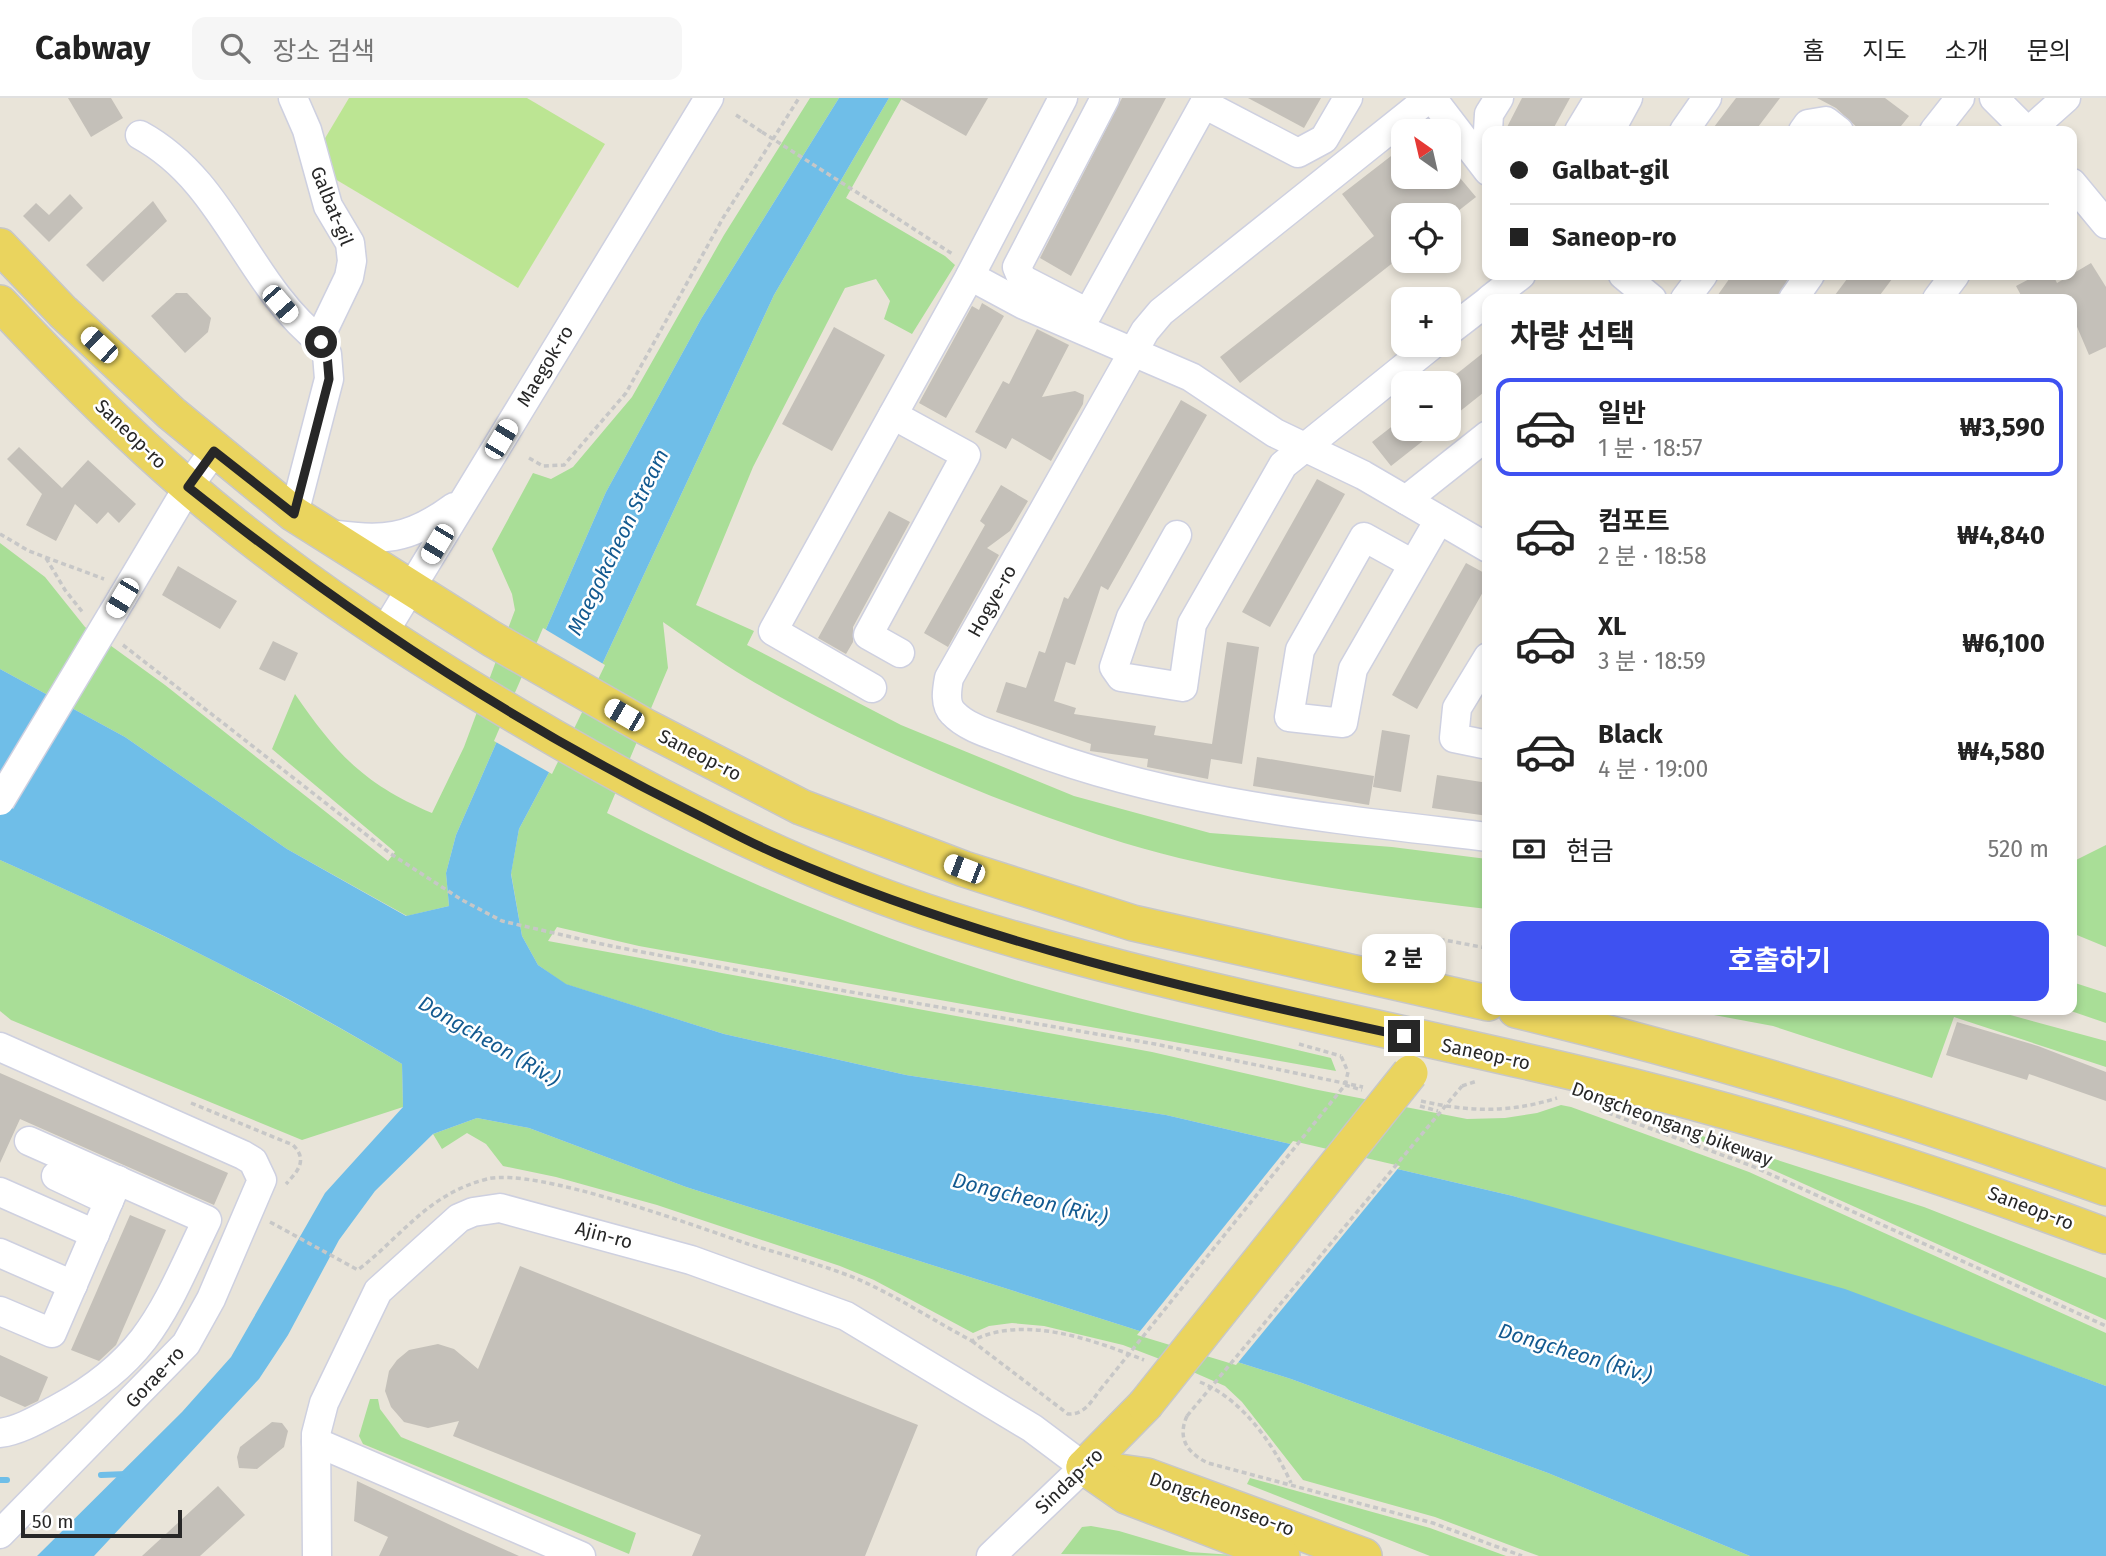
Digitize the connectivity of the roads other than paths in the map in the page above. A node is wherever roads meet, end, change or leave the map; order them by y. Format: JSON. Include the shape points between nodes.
{"nodes":[{"id":1,"x":293,"y":98,"type":"edge"},
{"id":2,"x":709,"y":98,"type":"edge"},
{"id":3,"x":1063,"y":98,"type":"edge"},
{"id":4,"x":1105,"y":98,"type":"edge"},
{"id":5,"x":1348,"y":98,"type":"edge"},
{"id":6,"x":1431,"y":98,"type":"edge"},
{"id":7,"x":1499,"y":98,"type":"edge"},
{"id":8,"x":1598,"y":98,"type":"edge"},
{"id":9,"x":1628,"y":98,"type":"edge"},
{"id":10,"x":1707,"y":98,"type":"edge"},
{"id":11,"x":1960,"y":98,"type":"edge"},
{"id":12,"x":1994,"y":98,"type":"edge"},
{"id":13,"x":2066,"y":98,"type":"edge"},
{"id":14,"x":1488,"y":126,"type":"edge"},
{"id":15,"x":1583,"y":126,"type":"edge"},
{"id":16,"x":1613,"y":126,"type":"edge"},
{"id":17,"x":1687,"y":126,"type":"edge"},
{"id":18,"x":1807,"y":126,"type":"edge"},
{"id":19,"x":1832,"y":126,"type":"edge"},
{"id":20,"x":1938,"y":126,"type":"edge"},
{"id":21,"x":2023,"y":126,"type":"edge"},
{"id":22,"x":2034,"y":126,"type":"edge"},
{"id":23,"x":140,"y":135,"type":"dead end"},
{"id":24,"x":1482,"y":163,"type":"edge"},
{"id":25,"x":2077,"y":187,"type":"edge"},
{"id":26,"x":2103,"y":210,"type":"edge"},
{"id":27,"x":0,"y":246,"type":"edge"},
{"id":28,"x":970,"y":276,"type":"junction"},
{"id":29,"x":1515,"y":280,"type":"edge"},
{"id":30,"x":1629,"y":280,"type":"edge"},
{"id":31,"x":1497,"y":294,"type":"edge"},
{"id":32,"x":1646,"y":294,"type":"edge"},
{"id":33,"x":0,"y":303,"type":"edge"},
{"id":34,"x":1482,"y":305,"type":"edge"},
{"id":35,"x":1461,"y":322,"type":"edge"},
{"id":36,"x":321,"y":342,"type":"junction"},
{"id":37,"x":1132,"y":352,"type":"junction"},
{"id":38,"x":1417,"y":357,"type":"edge"},
{"id":39,"x":893,"y":415,"type":"junction"},
{"id":40,"x":1482,"y":440,"type":"edge"},
{"id":41,"x":1303,"y":447,"type":"junction"},
{"id":42,"x":214,"y":451,"type":"junction"},
{"id":43,"x":188,"y":487,"type":"junction"},
{"id":44,"x":464,"y":499,"type":"junction"},
{"id":45,"x":1406,"y":500,"type":"junction"},
{"id":46,"x":294,"y":514,"type":"junction"},
{"id":47,"x":1439,"y":520,"type":"junction"},
{"id":48,"x":323,"y":534,"type":"junction"},
{"id":49,"x":1177,"y":535,"type":"dead end"},
{"id":50,"x":1482,"y":545,"type":"edge"},
{"id":51,"x":1413,"y":564,"type":"junction"},
{"id":52,"x":410,"y":589,"type":"junction"},
{"id":53,"x":383,"y":634,"type":"junction"},
{"id":54,"x":900,"y":653,"type":"dead end"},
{"id":55,"x":1482,"y":667,"type":"edge"},
{"id":56,"x":872,"y":688,"type":"dead end"},
{"id":57,"x":1482,"y":744,"type":"edge"},
{"id":58,"x":0,"y":801,"type":"edge"},
{"id":59,"x":1482,"y":836,"type":"edge"},
{"id":60,"x":1472,"y":999,"type":"edge"},
{"id":61,"x":1535,"y":1015,"type":"edge"},
{"id":62,"x":1429,"y":1041,"type":"junction"},
{"id":63,"x":0,"y":1047,"type":"edge"},
{"id":64,"x":29,"y":1141,"type":"dead end"},
{"id":65,"x":56,"y":1176,"type":"dead end"},
{"id":66,"x":2106,"y":1188,"type":"edge"},
{"id":67,"x":113,"y":1191,"type":"junction"},
{"id":68,"x":0,"y":1192,"type":"edge"},
{"id":69,"x":95,"y":1234,"type":"junction"},
{"id":70,"x":2106,"y":1236,"type":"edge"},
{"id":71,"x":0,"y":1253,"type":"edge"},
{"id":72,"x":72,"y":1285,"type":"junction"},
{"id":73,"x":0,"y":1311,"type":"edge"},
{"id":74,"x":0,"y":1433,"type":"edge"},
{"id":75,"x":316,"y":1441,"type":"junction"},
{"id":76,"x":1084,"y":1467,"type":"junction"},
{"id":77,"x":0,"y":1534,"type":"edge"},
{"id":78,"x":317,"y":1556,"type":"edge"},
{"id":79,"x":581,"y":1556,"type":"edge"},
{"id":80,"x":991,"y":1556,"type":"edge"},
{"id":81,"x":1282,"y":1556,"type":"edge"},
{"id":82,"x":1364,"y":1556,"type":"edge"}],
"edges":[{"from":1,"to":36,"type":"street","name":"Galbat-gil","via":[[328,206],[350,243],[349,277]]},
{"from":2,"to":44,"type":"street","name":"Maegok-ro"},
{"from":3,"to":28,"type":"street"},
{"from":4,"to":5,"type":"street","via":[[1017,267],[1022,279],[1088,313],[1204,104],[1298,153],[1324,139]]},
{"from":6,"to":24,"type":"street"},
{"from":6,"to":37,"type":"street","name":"Hogye-ro","via":[[1161,312]]},
{"from":7,"to":14,"type":"street","via":[[1489,114]]},
{"from":8,"to":15,"type":"street"},
{"from":9,"to":16,"type":"street"},
{"from":10,"to":17,"type":"street"},
{"from":11,"to":20,"type":"street"},
{"from":12,"to":21,"type":"street"},
{"from":13,"to":22,"type":"street"},
{"from":18,"to":19,"type":"street","via":[[1826,121]]},
{"from":23,"to":36,"type":"street","via":[[165,148],[190,171],[280,304]]},
{"from":25,"to":26,"type":"street"},
{"from":27,"to":42,"type":"main road","name":"Saneop-ro","via":[[63,312]]},
{"from":28,"to":37,"type":"street"},
{"from":28,"to":39,"type":"street"},
{"from":29,"to":31,"type":"street"},
{"from":30,"to":32,"type":"street"},
{"from":33,"to":43,"type":"main road","name":"Saneop-ro"},
{"from":34,"to":35,"type":"street"},
{"from":36,"to":46,"type":"street","via":[[329,379]]},
{"from":37,"to":41,"type":"street","via":[[1191,377]]},
{"from":37,"to":59,"type":"street","name":"Hogye-ro","via":[[949,678],[946,695],[951,712],[968,725],[1033,751],[1196,797]]},
{"from":38,"to":41,"type":"street"},
{"from":39,"to":54,"type":"street","via":[[966,455],[868,635]]},
{"from":39,"to":56,"type":"street","via":[[772,631]]},
{"from":40,"to":45,"type":"street"},
{"from":41,"to":45,"type":"street"},
{"from":41,"to":49,"type":"street","via":[[1283,465],[1192,624],[1183,687],[1121,677],[1114,667],[1131,617]]},
{"from":42,"to":43,"type":"street"},
{"from":42,"to":46,"type":"main road","name":"Saneop-ro"},
{"from":43,"to":53,"type":"main road","name":"Saneop-ro"},
{"from":43,"to":58,"type":"street","bridge":true},
{"from":44,"to":48,"type":"street","via":[[428,526],[404,535],[367,539]]},
{"from":44,"to":52,"type":"street","name":"Maegok-ro"},
{"from":45,"to":47,"type":"street"},
{"from":46,"to":48,"type":"main road","name":"Saneop-ro"},
{"from":47,"to":50,"type":"street"},
{"from":47,"to":51,"type":"street"},
{"from":48,"to":52,"type":"main road","name":"Saneop-ro"},
{"from":51,"to":51,"type":"street","via":[[1353,669],[1343,723],[1289,717],[1300,650],[1364,537]]},
{"from":52,"to":53,"type":"street","name":"Maegok-ro"},
{"from":52,"to":60,"type":"main road","name":"Saneop-ro","via":[[646,727],[801,807],[964,869],[1133,923]]},
{"from":53,"to":62,"type":"main road","name":"Saneop-ro","via":[[626,779],[779,855],[942,918],[1117,970]]},
{"from":55,"to":57,"type":"street","via":[[1457,708],[1454,738]]},
{"from":60,"to":62,"type":"main road","name":"Sindap-ro"},
{"from":61,"to":66,"type":"main road","via":[[1781,1081],[1959,1135]]},
{"from":62,"to":70,"type":"main road","name":"Saneop-ro","via":[[1772,1123],[1945,1176]]},
{"from":62,"to":76,"type":"main road","name":"Sindap-ro","bridge":true,"via":[[1410,1073],[1145,1405]]},
{"from":63,"to":77,"type":"street","name":"Gorae-ro","via":[[243,1154],[258,1168],[261,1186],[206,1311],[186,1344]]},
{"from":64,"to":67,"type":"street"},
{"from":65,"to":67,"type":"street"},
{"from":67,"to":69,"type":"street"},
{"from":67,"to":74,"type":"street","via":[[207,1220],[161,1315],[117,1371],[39,1419]]},
{"from":68,"to":69,"type":"street"},
{"from":69,"to":72,"type":"street"},
{"from":71,"to":72,"type":"street"},
{"from":72,"to":73,"type":"street","via":[[52,1333]]},
{"from":75,"to":76,"type":"street","name":"Ajin-ro","via":[[324,1403],[377,1291],[459,1218],[500,1208],[691,1260],[846,1316],[1032,1428]]},
{"from":75,"to":78,"type":"street","name":"Ajin-ro"},
{"from":75,"to":79,"type":"street"},
{"from":76,"to":80,"type":"street","name":"Sindap-ro"},
{"from":76,"to":81,"type":"main road","name":"Dongcheonseo-ro","via":[[1126,1496]]},
{"from":76,"to":82,"type":"main road","name":"Dongcheonseo-ro","via":[[1147,1476]]}]}
